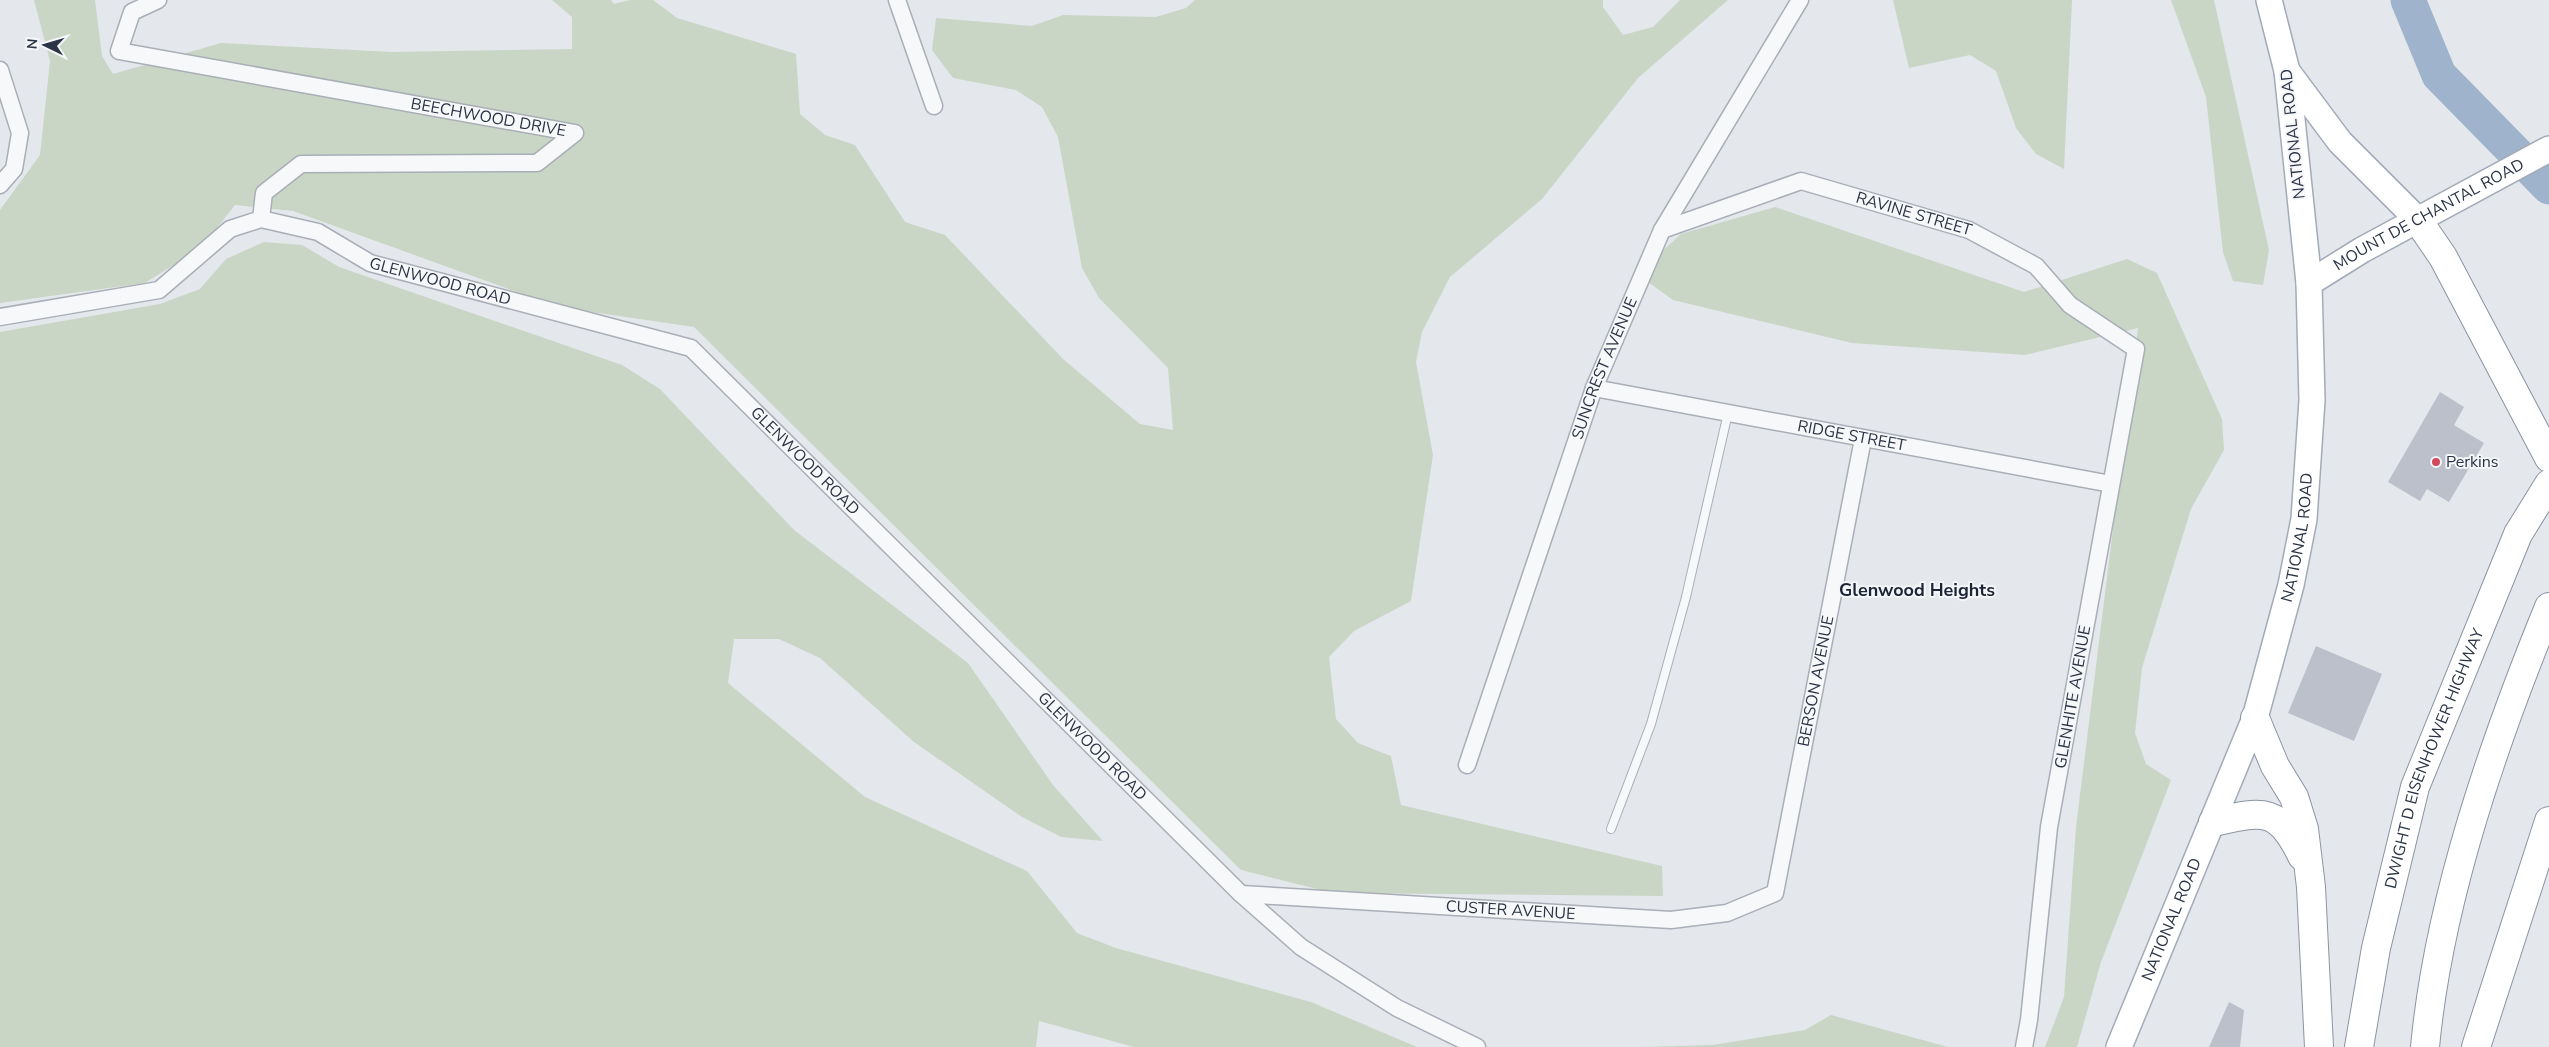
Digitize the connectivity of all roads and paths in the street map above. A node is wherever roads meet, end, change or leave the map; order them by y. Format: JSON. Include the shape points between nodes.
{"nodes":[{"id":1,"x":158,"y":0,"type":"edge"},
{"id":2,"x":896,"y":0,"type":"edge"},
{"id":3,"x":1800,"y":0,"type":"edge"},
{"id":4,"x":2269,"y":0,"type":"edge"},
{"id":5,"x":0,"y":70,"type":"edge"},
{"id":6,"x":2287,"y":71,"type":"junction"},
{"id":7,"x":934,"y":106,"type":"dead end"},
{"id":8,"x":2549,"y":149,"type":"edge"},
{"id":9,"x":0,"y":185,"type":"edge"},
{"id":10,"x":2418,"y":219,"type":"junction"},
{"id":11,"x":261,"y":220,"type":"junction"},
{"id":12,"x":1662,"y":230,"type":"junction"},
{"id":13,"x":2309,"y":283,"type":"junction"},
{"id":14,"x":0,"y":317,"type":"edge"},
{"id":15,"x":2136,"y":349,"type":"joint"},
{"id":16,"x":1594,"y":388,"type":"junction"},
{"id":17,"x":1728,"y":413,"type":"junction"},
{"id":18,"x":1863,"y":439,"type":"junction"},
{"id":19,"x":2549,"y":458,"type":"edge"},
{"id":20,"x":2111,"y":484,"type":"junction"},
{"id":21,"x":2549,"y":484,"type":"edge"},
{"id":22,"x":2549,"y":607,"type":"edge"},
{"id":23,"x":2255,"y":718,"type":"junction"},
{"id":24,"x":1467,"y":764,"type":"dead end"},
{"id":25,"x":2549,"y":821,"type":"edge"},
{"id":26,"x":2213,"y":822,"type":"junction"},
{"id":27,"x":1611,"y":829,"type":"dead end"},
{"id":28,"x":2309,"y":870,"type":"junction"},
{"id":29,"x":1775,"y":892,"type":"joint"},
{"id":30,"x":1241,"y":894,"type":"junction"},
{"id":31,"x":1477,"y":1047,"type":"edge"},
{"id":32,"x":2024,"y":1047,"type":"edge"},
{"id":33,"x":2119,"y":1047,"type":"edge"},
{"id":34,"x":2319,"y":1047,"type":"edge"},
{"id":35,"x":2359,"y":1047,"type":"edge"},
{"id":36,"x":2425,"y":1047,"type":"edge"},
{"id":37,"x":2476,"y":1047,"type":"edge"}],
"edges":[{"from":1,"to":11,"type":"street","name":"BEECHWOOD DRIVE","via":[[132,12],[119,51],[575,133],[537,163],[301,164],[264,194]]},
{"from":2,"to":7,"type":"street"},
{"from":3,"to":12,"type":"street","name":"SUNCREST AVENUE"},
{"from":4,"to":6,"type":"main road","name":"NATIONAL ROAD"},
{"from":5,"to":9,"type":"street","via":[[20,133],[14,169]]},
{"from":6,"to":10,"type":"main road","via":[[2340,142]]},
{"from":6,"to":13,"type":"main road","name":"NATIONAL ROAD"},
{"from":8,"to":10,"type":"main road","name":"MOUNT DE CHANTAL ROAD"},
{"from":10,"to":13,"type":"main road","name":"MOUNT DE CHANTAL ROAD"},
{"from":10,"to":19,"type":"highway","via":[[2443,257]]},
{"from":11,"to":14,"type":"street","name":"GLENWOOD ROAD","via":[[230,229],[159,290]]},
{"from":11,"to":30,"type":"street","name":"GLENWOOD ROAD","via":[[318,232],[370,263],[691,348]]},
{"from":12,"to":15,"type":"street","name":"RAVINE STREET","via":[[1801,181],[1969,230],[2036,266],[2070,305]]},
{"from":12,"to":16,"type":"street","name":"SUNCREST AVENUE"},
{"from":13,"to":23,"type":"main road","name":"NATIONAL ROAD","via":[[2312,400],[2304,520],[2291,586]]},
{"from":15,"to":20,"type":"street","name":"GLENHITE AVENUE"},
{"from":16,"to":17,"type":"street","name":"RIDGE STREET"},
{"from":16,"to":24,"type":"street","name":"SUNCREST AVENUE"},
{"from":17,"to":18,"type":"street","name":"RIDGE STREET"},
{"from":17,"to":27,"type":"lane","via":[[1686,598],[1651,724]]},
{"from":18,"to":20,"type":"street","name":"RIDGE STREET"},
{"from":18,"to":29,"type":"street","name":"BERSON AVENUE"},
{"from":20,"to":32,"type":"street","name":"GLENHITE AVENUE","via":[[2049,827]]},
{"from":21,"to":35,"type":"highway","name":"DWIGHT D EISENHOWER HIGHWAY","via":[[2518,534],[2414,787],[2376,948]]},
{"from":22,"to":36,"type":"highway","via":[[2510,701],[2472,821],[2441,940]]},
{"from":23,"to":26,"type":"main road","name":"NATIONAL ROAD"},
{"from":23,"to":28,"type":"highway","via":[[2294,797],[2304,829]]},
{"from":25,"to":37,"type":"highway"},
{"from":26,"to":28,"type":"highway","via":[[2249,814],[2277,818],[2292,835]]},
{"from":26,"to":33,"type":"main road","name":"NATIONAL ROAD"},
{"from":28,"to":34,"type":"highway"},
{"from":29,"to":30,"type":"street","name":"CUSTER AVENUE","via":[[1727,913],[1671,920]]},
{"from":30,"to":31,"type":"street","name":"GLENWOOD ROAD","via":[[1302,948],[1397,1008]]}]}
